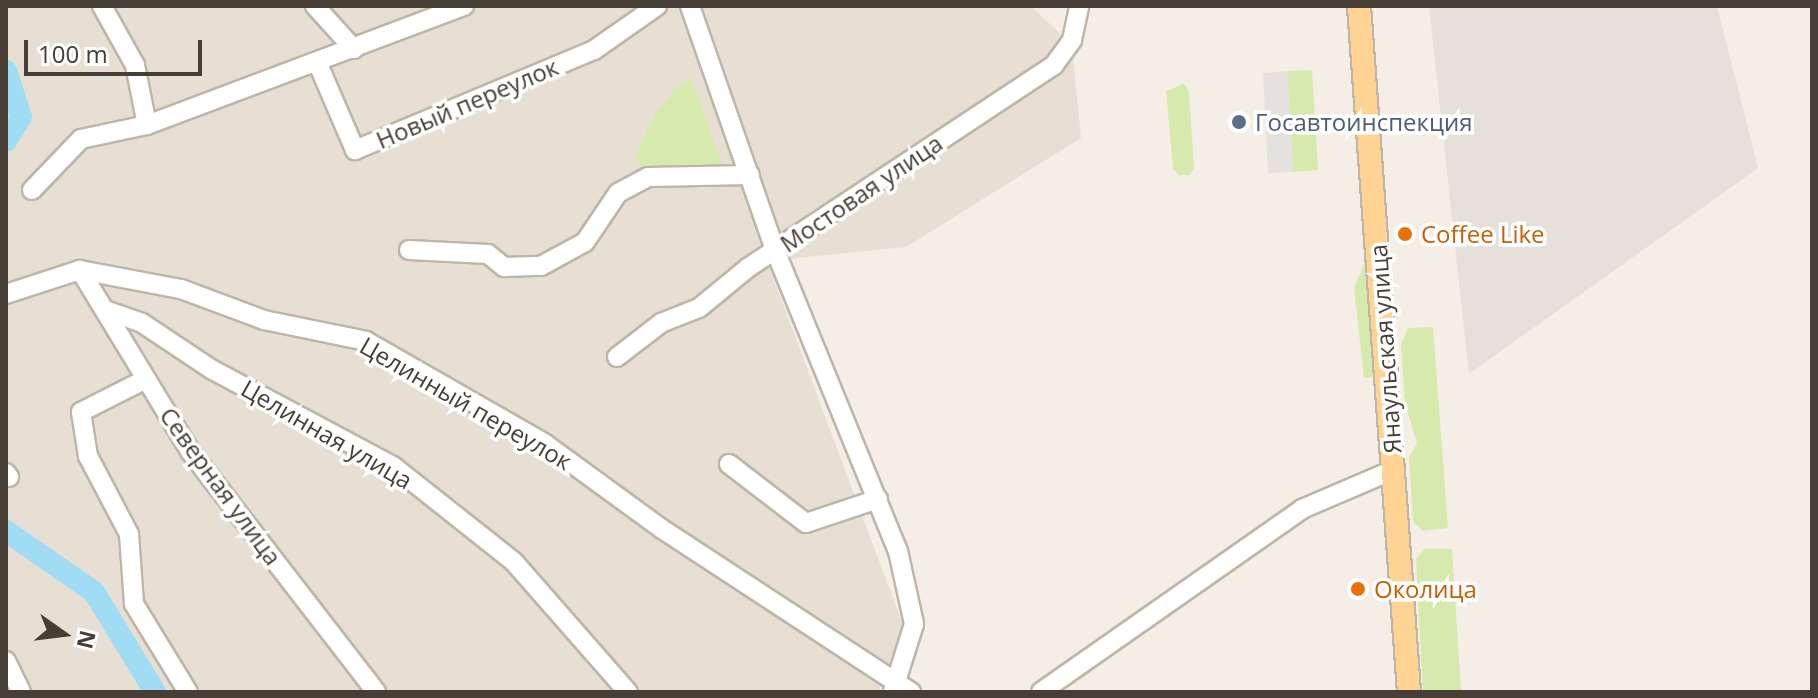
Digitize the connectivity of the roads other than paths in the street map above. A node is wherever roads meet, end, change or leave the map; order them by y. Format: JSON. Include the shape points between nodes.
{"nodes":[{"id":1,"x":102,"y":6,"type":"edge"},
{"id":2,"x":315,"y":6,"type":"edge"},
{"id":3,"x":464,"y":6,"type":"edge"},
{"id":4,"x":657,"y":6,"type":"edge"},
{"id":5,"x":690,"y":6,"type":"edge"},
{"id":6,"x":1079,"y":6,"type":"edge"},
{"id":7,"x":1359,"y":6,"type":"edge"},
{"id":8,"x":354,"y":49,"type":"junction"},
{"id":9,"x":318,"y":64,"type":"junction"},
{"id":10,"x":147,"y":125,"type":"junction"},
{"id":11,"x":750,"y":175,"type":"junction"},
{"id":12,"x":32,"y":190,"type":"dead end"},
{"id":13,"x":409,"y":250,"type":"dead end"},
{"id":14,"x":775,"y":250,"type":"junction"},
{"id":15,"x":80,"y":270,"type":"junction"},
{"id":16,"x":6,"y":294,"type":"edge"},
{"id":17,"x":105,"y":310,"type":"junction"},
{"id":18,"x":617,"y":357,"type":"dead end"},
{"id":19,"x":146,"y":379,"type":"junction"},
{"id":20,"x":729,"y":464,"type":"dead end"},
{"id":21,"x":1393,"y":470,"type":"junction"},
{"id":22,"x":878,"y":499,"type":"junction"},
{"id":23,"x":6,"y":661,"type":"edge"},
{"id":24,"x":900,"y":689,"type":"edge"},
{"id":25,"x":21,"y":692,"type":"edge"},
{"id":26,"x":188,"y":692,"type":"edge"},
{"id":27,"x":376,"y":692,"type":"edge"},
{"id":28,"x":628,"y":692,"type":"edge"},
{"id":29,"x":1041,"y":692,"type":"edge"},
{"id":30,"x":1409,"y":692,"type":"edge"}],
"edges":[{"from":1,"to":10,"type":"street","via":[[135,65]]},
{"from":2,"to":8,"type":"street"},
{"from":3,"to":8,"type":"street"},
{"from":4,"to":9,"type":"street","name":"Новый переулок","via":[[594,50],[355,150]]},
{"from":5,"to":11,"type":"street"},
{"from":6,"to":14,"type":"street","name":"Мостовая улица","via":[[1072,40],[1054,65]]},
{"from":7,"to":21,"type":"main road","name":"Янаульская улица"},
{"from":8,"to":9,"type":"street"},
{"from":9,"to":10,"type":"street"},
{"from":10,"to":12,"type":"street","via":[[81,139]]},
{"from":11,"to":13,"type":"street","via":[[648,177],[618,193],[585,242],[541,266],[504,267],[488,254]]},
{"from":11,"to":14,"type":"street"},
{"from":14,"to":18,"type":"street","name":"Мостовая улица","via":[[699,308],[661,323]]},
{"from":14,"to":22,"type":"street"},
{"from":15,"to":16,"type":"street","name":"Целинный переулок"},
{"from":15,"to":17,"type":"street","name":"Северная улица"},
{"from":15,"to":24,"type":"street","name":"Целинный переулок","via":[[181,289],[264,320],[366,341],[544,443]]},
{"from":17,"to":19,"type":"street","name":"Северная улица"},
{"from":17,"to":28,"type":"street","name":"Целинная улица","via":[[142,323],[211,369],[393,466],[514,562]]},
{"from":19,"to":26,"type":"street","via":[[81,412],[88,456],[129,534],[134,604]]},
{"from":19,"to":27,"type":"street","name":"Северная улица","via":[[190,451]]},
{"from":20,"to":22,"type":"street","via":[[806,523]]},
{"from":21,"to":29,"type":"street","via":[[1302,509]]},
{"from":21,"to":30,"type":"main road","name":"Янаульская улица"},
{"from":22,"to":24,"type":"street","via":[[898,551],[914,624]]},
{"from":23,"to":25,"type":"street"}]}
